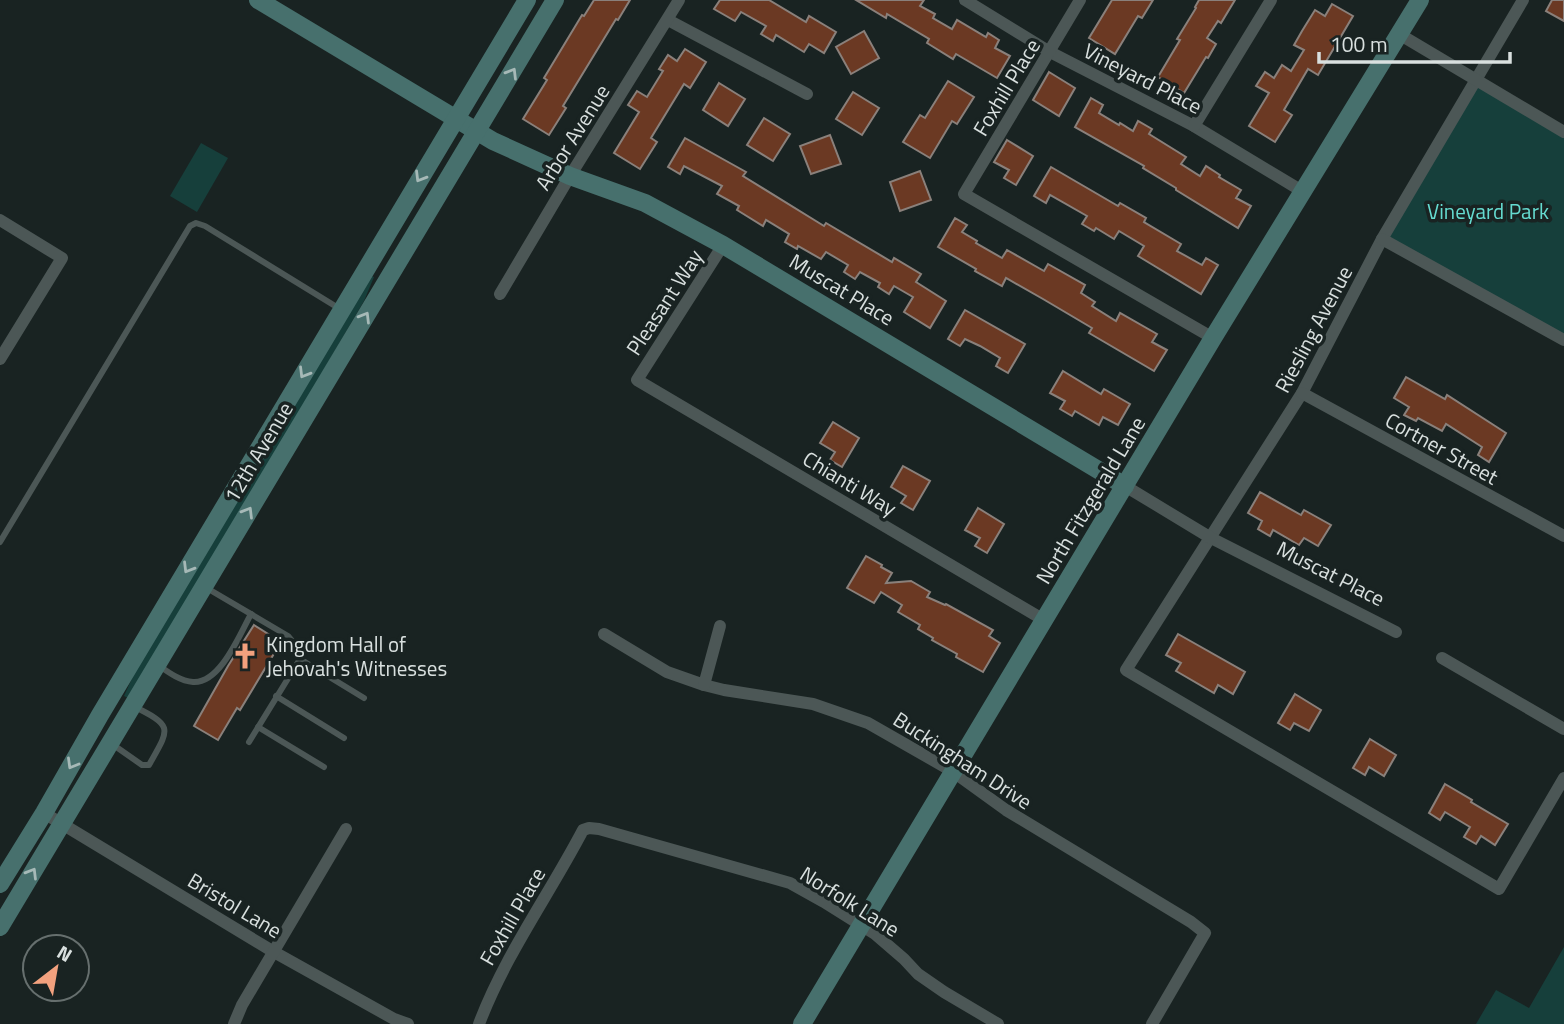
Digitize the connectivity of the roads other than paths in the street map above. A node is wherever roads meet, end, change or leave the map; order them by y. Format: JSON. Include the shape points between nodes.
{"nodes":[{"id":1,"x":258,"y":0,"type":"edge"},
{"id":2,"x":527,"y":0,"type":"edge"},
{"id":3,"x":555,"y":0,"type":"edge"},
{"id":4,"x":679,"y":0,"type":"edge"},
{"id":5,"x":965,"y":0,"type":"edge"},
{"id":6,"x":1080,"y":0,"type":"edge"},
{"id":7,"x":1271,"y":0,"type":"edge"},
{"id":8,"x":1420,"y":0,"type":"edge"},
{"id":9,"x":1523,"y":0,"type":"edge"},
{"id":10,"x":667,"y":20,"type":"junction"},
{"id":11,"x":1399,"y":34,"type":"junction"},
{"id":12,"x":1050,"y":52,"type":"junction"},
{"id":13,"x":1477,"y":80,"type":"junction"},
{"id":14,"x":807,"y":94,"type":"dead end"},
{"id":15,"x":455,"y":118,"type":"junction"},
{"id":16,"x":1194,"y":126,"type":"junction"},
{"id":17,"x":477,"y":131,"type":"junction"},
{"id":18,"x":1564,"y":132,"type":"edge"},
{"id":19,"x":570,"y":176,"type":"junction"},
{"id":20,"x":1302,"y":191,"type":"junction"},
{"id":21,"x":0,"y":220,"type":"edge"},
{"id":22,"x":1382,"y":239,"type":"junction"},
{"id":23,"x":723,"y":245,"type":"junction"},
{"id":24,"x":499,"y":294,"type":"dead end"},
{"id":25,"x":341,"y":310,"type":"junction"},
{"id":26,"x":1213,"y":338,"type":"junction"},
{"id":27,"x":1564,"y":341,"type":"edge"},
{"id":28,"x":0,"y":359,"type":"edge"},
{"id":29,"x":637,"y":380,"type":"joint"},
{"id":30,"x":1302,"y":393,"type":"junction"},
{"id":31,"x":1125,"y":486,"type":"junction"},
{"id":32,"x":1564,"y":536,"type":"edge"},
{"id":33,"x":1211,"y":538,"type":"junction"},
{"id":34,"x":0,"y":542,"type":"edge"},
{"id":35,"x":204,"y":586,"type":"junction"},
{"id":36,"x":251,"y":614,"type":"junction"},
{"id":37,"x":1044,"y":620,"type":"junction"},
{"id":38,"x":720,"y":626,"type":"dead end"},
{"id":39,"x":1396,"y":632,"type":"dead end"},
{"id":40,"x":604,"y":635,"type":"dead end"},
{"id":41,"x":1442,"y":658,"type":"dead end"},
{"id":42,"x":300,"y":659,"type":"junction"},
{"id":43,"x":156,"y":664,"type":"junction"},
{"id":44,"x":704,"y":685,"type":"junction"},
{"id":45,"x":276,"y":696,"type":"junction"},
{"id":46,"x":364,"y":698,"type":"dead end"},
{"id":47,"x":132,"y":705,"type":"junction"},
{"id":48,"x":258,"y":727,"type":"junction"},
{"id":49,"x":1564,"y":729,"type":"edge"},
{"id":50,"x":344,"y":738,"type":"dead end"},
{"id":51,"x":110,"y":742,"type":"junction"},
{"id":52,"x":249,"y":743,"type":"dead end"},
{"id":53,"x":324,"y":767,"type":"dead end"},
{"id":54,"x":952,"y":771,"type":"junction"},
{"id":55,"x":1564,"y":778,"type":"edge"},
{"id":56,"x":44,"y":813,"type":"junction"},
{"id":57,"x":62,"y":823,"type":"junction"},
{"id":58,"x":346,"y":829,"type":"dead end"},
{"id":59,"x":583,"y":830,"type":"joint"},
{"id":60,"x":0,"y":884,"type":"edge"},
{"id":61,"x":861,"y":925,"type":"junction"},
{"id":62,"x":0,"y":928,"type":"edge"},
{"id":63,"x":274,"y":952,"type":"junction"},
{"id":64,"x":234,"y":1024,"type":"edge"},
{"id":65,"x":408,"y":1024,"type":"edge"},
{"id":66,"x":479,"y":1024,"type":"edge"},
{"id":67,"x":802,"y":1024,"type":"edge"},
{"id":68,"x":998,"y":1024,"type":"edge"},
{"id":69,"x":1152,"y":1024,"type":"edge"}],
"edges":[{"from":1,"to":15,"type":"street","name":"Muscat Place"},
{"from":2,"to":15,"type":"street","name":"12th Avenue"},
{"from":17,"to":3,"type":"street","name":"12th Avenue","one_way":true},
{"from":4,"to":10,"type":"street","name":"Arbor Avenue"},
{"from":5,"to":12,"type":"street","name":"Vineyard Place"},
{"from":6,"to":12,"type":"street","name":"Foxhill Place"},
{"from":7,"to":16,"type":"street"},
{"from":8,"to":11,"type":"street","name":"North Fitzgerald Lane"},
{"from":9,"to":13,"type":"street","name":"Riesling Avenue"},
{"from":10,"to":14,"type":"street"},
{"from":10,"to":19,"type":"street","name":"Arbor Avenue"},
{"from":11,"to":13,"type":"street"},
{"from":11,"to":20,"type":"street","name":"North Fitzgerald Lane"},
{"from":12,"to":16,"type":"street","name":"Vineyard Place"},
{"from":12,"to":26,"type":"street","name":"Foxhill Place","via":[[964,194]]},
{"from":13,"to":18,"type":"street"},
{"from":13,"to":22,"type":"street","name":"Riesling Avenue"},
{"from":15,"to":17,"type":"street","name":"Muscat Place"},
{"from":15,"to":25,"type":"street","name":"12th Avenue","one_way":true},
{"from":16,"to":20,"type":"street","name":"Vineyard Place"},
{"from":17,"to":19,"type":"street","name":"Muscat Place"},
{"from":35,"to":17,"type":"street","name":"12th Avenue","one_way":true},
{"from":19,"to":23,"type":"street","name":"Muscat Place","via":[[645,203]]},
{"from":19,"to":24,"type":"street","name":"Arbor Avenue"},
{"from":20,"to":26,"type":"street","name":"North Fitzgerald Lane"},
{"from":21,"to":28,"type":"street","via":[[62,258]]},
{"from":22,"to":27,"type":"street"},
{"from":22,"to":30,"type":"street","name":"Riesling Avenue"},
{"from":23,"to":29,"type":"street","name":"Pleasant Way"},
{"from":23,"to":31,"type":"street","name":"Muscat Place"},
{"from":25,"to":34,"type":"lane","via":[[205,226],[190,226]]},
{"from":25,"to":56,"type":"street","name":"12th Avenue","one_way":true},
{"from":26,"to":31,"type":"street","name":"North Fitzgerald Lane"},
{"from":29,"to":37,"type":"street","name":"Chianti Way"},
{"from":30,"to":32,"type":"street","name":"Cortner Street"},
{"from":30,"to":33,"type":"street","name":"Riesling Avenue"},
{"from":31,"to":33,"type":"street","name":"Muscat Place"},
{"from":31,"to":37,"type":"street","name":"North Fitzgerald Lane"},
{"from":33,"to":39,"type":"street","name":"Muscat Place"},
{"from":33,"to":55,"type":"street","name":"Riesling Avenue","via":[[1126,670],[1499,889]]},
{"from":35,"to":36,"type":"lane"},
{"from":35,"to":43,"type":"street","name":"12th Avenue"},
{"from":36,"to":42,"type":"lane","via":[[288,636]]},
{"from":36,"to":43,"type":"lane","via":[[209,678],[190,682]]},
{"from":37,"to":54,"type":"street","name":"North Fitzgerald Lane"},
{"from":38,"to":44,"type":"street"},
{"from":40,"to":44,"type":"street","name":"Buckingham Drive","via":[[667,672]]},
{"from":41,"to":49,"type":"street"},
{"from":42,"to":45,"type":"lane"},
{"from":42,"to":46,"type":"lane"},
{"from":43,"to":47,"type":"street","name":"12th Avenue"},
{"from":44,"to":54,"type":"street","name":"Buckingham Drive","via":[[813,704],[868,723]]},
{"from":45,"to":48,"type":"lane"},
{"from":45,"to":50,"type":"lane"},
{"from":47,"to":51,"type":"street","name":"12th Avenue"},
{"from":47,"to":51,"type":"lane","via":[[165,726],[166,733],[149,765],[142,765]]},
{"from":48,"to":52,"type":"lane"},
{"from":48,"to":53,"type":"lane"},
{"from":51,"to":57,"type":"street","name":"12th Avenue"},
{"from":54,"to":61,"type":"street","name":"North Fitzgerald Lane"},
{"from":54,"to":69,"type":"street","name":"Buckingham Drive","via":[[1006,810],[1205,933]]},
{"from":56,"to":57,"type":"street","name":"Bristol Lane"},
{"from":56,"to":60,"type":"street","name":"12th Avenue"},
{"from":62,"to":57,"type":"street","name":"12th Avenue","one_way":true},
{"from":57,"to":63,"type":"street","name":"Bristol Lane"},
{"from":58,"to":63,"type":"street"},
{"from":59,"to":61,"type":"street","name":"Norfolk Lane","via":[[599,829],[790,883]]},
{"from":59,"to":66,"type":"street","name":"Foxhill Place","via":[[505,967]]},
{"from":61,"to":67,"type":"street","name":"North Fitzgerald Lane"},
{"from":61,"to":68,"type":"street","name":"Norfolk Lane","via":[[918,974]]},
{"from":63,"to":64,"type":"street"},
{"from":63,"to":65,"type":"street","name":"Bristol Lane"}]}
